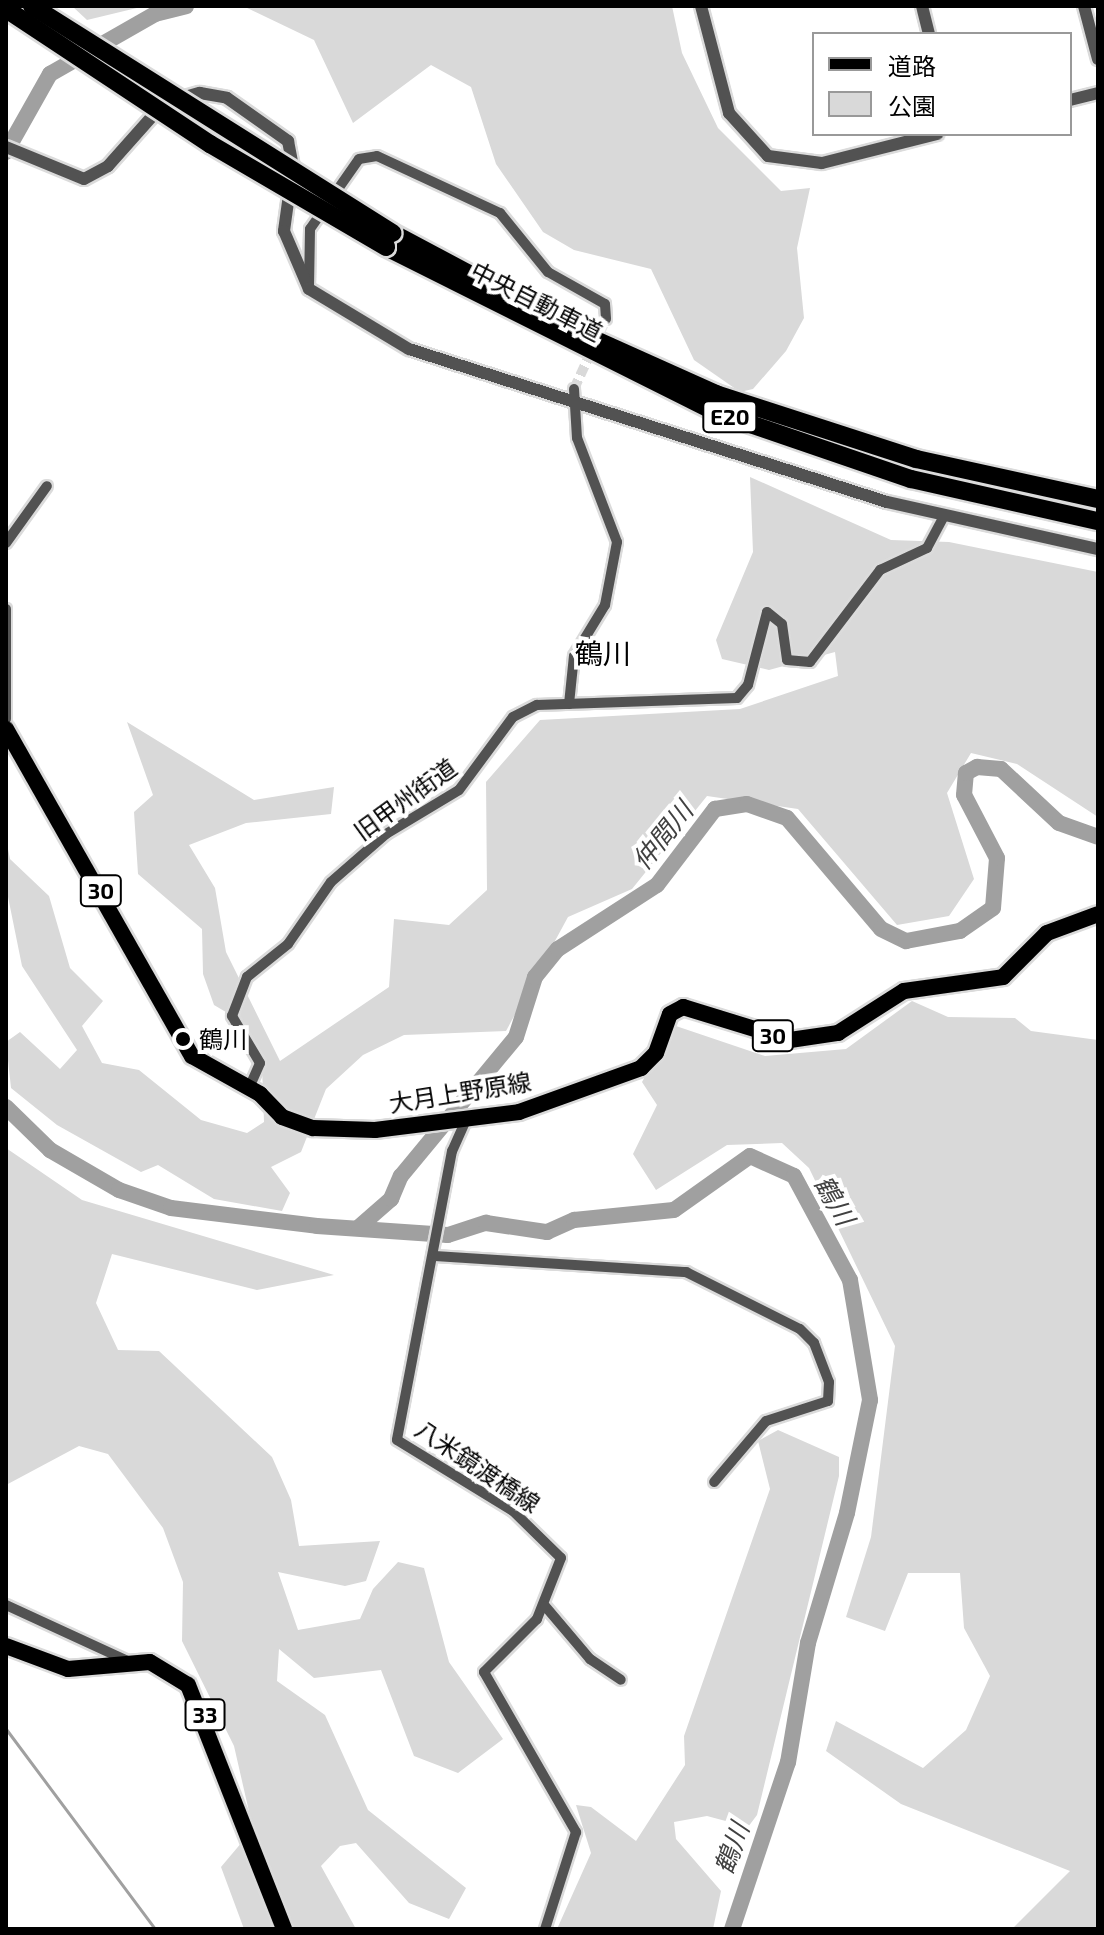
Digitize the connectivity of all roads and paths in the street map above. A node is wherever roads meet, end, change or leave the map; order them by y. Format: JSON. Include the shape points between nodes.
{"nodes":[{"id":1,"x":32,"y":6,"type":"edge"},
{"id":2,"x":701,"y":6,"type":"edge"},
{"id":3,"x":922,"y":6,"type":"edge"},
{"id":4,"x":1084,"y":6,"type":"edge"},
{"id":5,"x":6,"y":9,"type":"edge"},
{"id":6,"x":928,"y":32,"type":"edge"},
{"id":7,"x":1098,"y":59,"type":"edge"},
{"id":8,"x":1098,"y":93,"type":"edge"},
{"id":9,"x":1072,"y":100,"type":"edge"},
{"id":10,"x":929,"y":136,"type":"edge"},
{"id":11,"x":6,"y":147,"type":"edge"},
{"id":12,"x":389,"y":240,"type":"junction"},
{"id":13,"x":309,"y":289,"type":"junction"},
{"id":14,"x":606,"y":319,"type":"dead end"},
{"id":15,"x":574,"y":389,"type":"tunnel mouth"},
{"id":16,"x":574,"y":406,"type":"junction"},
{"id":17,"x":47,"y":486,"type":"dead end"},
{"id":18,"x":1098,"y":499,"type":"edge"},
{"id":19,"x":943,"y":518,"type":"junction"},
{"id":20,"x":1098,"y":521,"type":"edge"},
{"id":21,"x":6,"y":543,"type":"edge"},
{"id":22,"x":1098,"y":549,"type":"edge"},
{"id":23,"x":6,"y":609,"type":"edge"},
{"id":24,"x":569,"y":704,"type":"junction"},
{"id":25,"x":6,"y":719,"type":"edge"},
{"id":26,"x":6,"y":729,"type":"edge"},
{"id":27,"x":1098,"y":914,"type":"edge"},
{"id":28,"x":249,"y":1088,"type":"junction"},
{"id":29,"x":463,"y":1120,"type":"junction"},
{"id":30,"x":436,"y":1256,"type":"junction"},
{"id":31,"x":714,"y":1482,"type":"dead end"},
{"id":32,"x":6,"y":1605,"type":"edge"},
{"id":33,"x":545,"y":1606,"type":"junction"},
{"id":34,"x":6,"y":1646,"type":"edge"},
{"id":35,"x":130,"y":1662,"type":"junction"},
{"id":36,"x":621,"y":1680,"type":"dead end"},
{"id":37,"x":284,"y":1929,"type":"edge"},
{"id":38,"x":545,"y":1929,"type":"edge"}],
"edges":[{"from":1,"to":12,"type":"highway","name":"中央自動車道","number":"E20","bridge":true},
{"from":2,"to":10,"type":"street","via":[[729,113],[768,156],[822,163]]},
{"from":3,"to":6,"type":"street"},
{"from":4,"to":7,"type":"street"},
{"from":5,"to":12,"type":"highway","name":"中央自動車道","number":"E20","bridge":true,"via":[[210,144]]},
{"from":8,"to":9,"type":"street"},
{"from":11,"to":13,"type":"street","via":[[71,178],[97,175],[149,116],[177,97],[200,93],[239,103],[288,141],[293,166],[284,231]]},
{"from":12,"to":18,"type":"highway","name":"中央自動車道","number":"E20","via":[[716,394],[928,463]]},
{"from":12,"to":20,"type":"highway","name":"中央自動車道","number":"E20","via":[[613,367],[715,412],[911,479]]},
{"from":13,"to":14,"type":"street","via":[[310,229],[359,159],[377,156],[500,213],[548,272],[605,304]]},
{"from":13,"to":16,"type":"street","via":[[409,349]]},
{"from":15,"to":16,"type":"street"},
{"from":16,"to":19,"type":"street","via":[[769,459]]},
{"from":16,"to":24,"type":"street","via":[[580,449],[617,542],[605,605],[574,656]]},
{"from":17,"to":21,"type":"street"},
{"from":19,"to":22,"type":"street"},
{"from":19,"to":24,"type":"street","name":"旧甲州街道","via":[[927,548],[880,570],[810,662],[787,660],[782,624],[772,610],[761,621],[748,685],[737,698]]},
{"from":23,"to":25,"type":"street"},
{"from":24,"to":28,"type":"street","name":"旧甲州街道","via":[[537,705],[513,717],[459,790],[386,834],[331,882],[288,944],[247,977],[232,1016],[260,1063]]},
{"from":26,"to":28,"type":"main road","name":"大月上野原線","number":"30","via":[[185,1046],[208,1070]]},
{"from":27,"to":29,"type":"main road","name":"大月上野原線","number":"30","via":[[1047,933],[1003,977],[904,991],[865,1021],[824,1036],[776,1037],[683,1007],[670,1014],[656,1053],[641,1068],[519,1112]]},
{"from":28,"to":29,"type":"main road","name":"大月上野原線","number":"30","via":[[282,1117],[313,1128]]},
{"from":29,"to":30,"type":"street","via":[[450,1161]]},
{"from":30,"to":31,"type":"street","via":[[686,1272],[800,1329],[814,1343],[829,1382],[828,1401],[766,1421]]},
{"from":30,"to":33,"type":"street","name":"八米鏡渡橋線","via":[[397,1440],[478,1487],[553,1546],[561,1568]]},
{"from":32,"to":35,"type":"street"},
{"from":33,"to":36,"type":"street","via":[[590,1659]]},
{"from":33,"to":38,"type":"street","name":"八米鏡渡橋線","via":[[484,1672],[576,1832]]},
{"from":34,"to":35,"type":"main road","number":"33","via":[[68,1669]]},
{"from":35,"to":37,"type":"main road","number":"33","via":[[162,1665],[195,1694],[235,1820]]}]}
